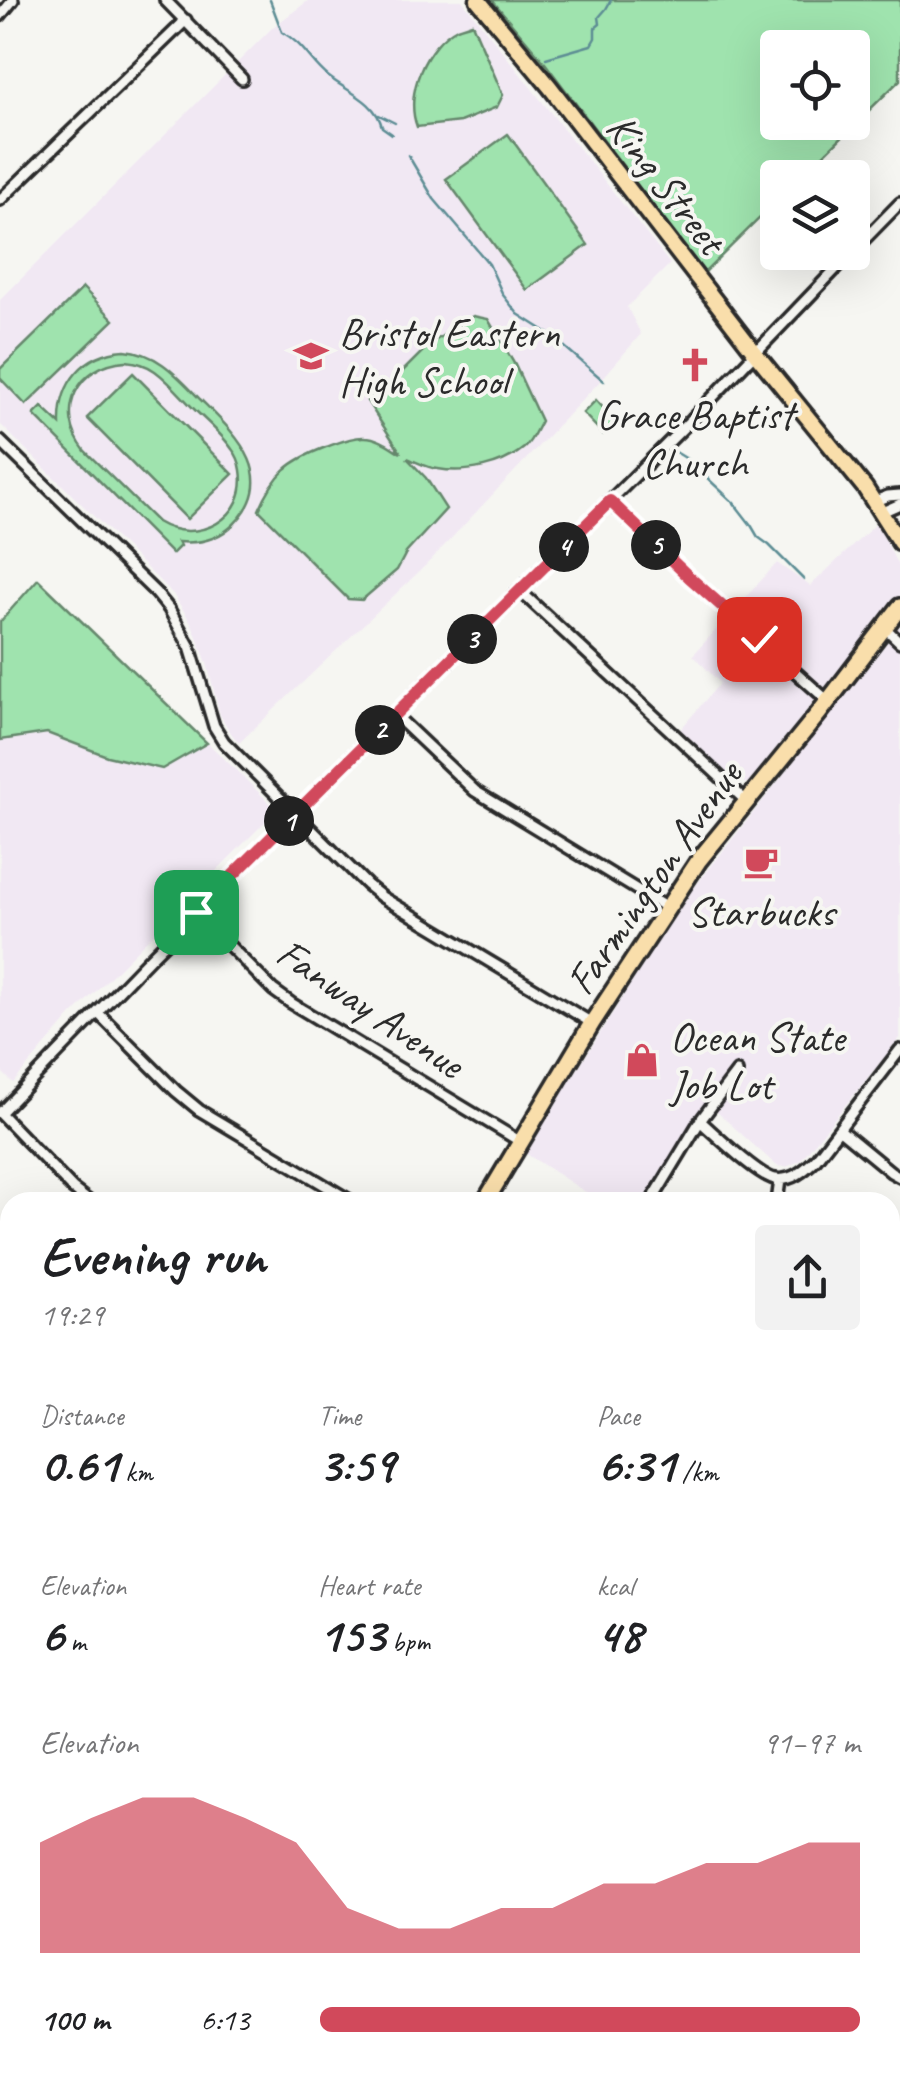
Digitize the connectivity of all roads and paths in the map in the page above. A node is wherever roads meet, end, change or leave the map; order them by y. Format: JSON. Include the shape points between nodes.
{"nodes":[{"id":1,"x":14,"y":0,"type":"edge"},
{"id":2,"x":165,"y":0,"type":"edge"},
{"id":3,"x":478,"y":0,"type":"edge"},
{"id":4,"x":0,"y":16,"type":"edge"},
{"id":5,"x":186,"y":20,"type":"junction"},
{"id":6,"x":242,"y":79,"type":"dead end"},
{"id":7,"x":0,"y":200,"type":"edge"},
{"id":8,"x":900,"y":203,"type":"edge"},
{"id":9,"x":870,"y":234,"type":"edge"},
{"id":10,"x":835,"y":270,"type":"edge"},
{"id":11,"x":756,"y":354,"type":"junction"},
{"id":12,"x":0,"y":441,"type":"edge"},
{"id":13,"x":900,"y":495,"type":"edge"},
{"id":14,"x":610,"y":501,"type":"junction"},
{"id":15,"x":900,"y":504,"type":"edge"},
{"id":16,"x":879,"y":507,"type":"junction"},
{"id":17,"x":900,"y":543,"type":"edge"},
{"id":18,"x":520,"y":591,"type":"junction"},
{"id":19,"x":900,"y":607,"type":"edge"},
{"id":20,"x":884,"y":628,"type":"junction"},
{"id":21,"x":900,"y":642,"type":"edge"},
{"id":22,"x":827,"y":700,"type":"junction"},
{"id":23,"x":395,"y":716,"type":"junction"},
{"id":24,"x":746,"y":801,"type":"junction"},
{"id":25,"x":296,"y":814,"type":"junction"},
{"id":26,"x":667,"y":908,"type":"junction"},
{"id":27,"x":196,"y":912,"type":"junction"},
{"id":28,"x":98,"y":1012,"type":"junction"},
{"id":29,"x":592,"y":1022,"type":"junction"},
{"id":30,"x":900,"y":1050,"type":"edge"},
{"id":31,"x":737,"y":1072,"type":"dead end"},
{"id":32,"x":0,"y":1113,"type":"edge"},
{"id":33,"x":700,"y":1121,"type":"junction"},
{"id":34,"x":840,"y":1130,"type":"junction"},
{"id":35,"x":520,"y":1142,"type":"junction"},
{"id":36,"x":900,"y":1177,"type":"edge"},
{"id":37,"x":780,"y":1180,"type":"junction"},
{"id":38,"x":77,"y":1192,"type":"edge"},
{"id":39,"x":336,"y":1192,"type":"edge"},
{"id":40,"x":490,"y":1192,"type":"edge"},
{"id":41,"x":657,"y":1192,"type":"edge"},
{"id":42,"x":779,"y":1192,"type":"edge"}],
"edges":[{"from":1,"to":4,"type":"street"},
{"from":2,"to":5,"type":"street"},
{"from":3,"to":11,"type":"main road","name":"King Street"},
{"from":5,"to":6,"type":"street"},
{"from":5,"to":7,"type":"street"},
{"from":8,"to":9,"type":"street"},
{"from":10,"to":11,"type":"street"},
{"from":11,"to":14,"type":"street"},
{"from":11,"to":16,"type":"main road","name":"King Street"},
{"from":12,"to":25,"type":"street","via":[[156,594],[184,634],[224,742]]},
{"from":13,"to":16,"type":"street","via":[[888,496]]},
{"from":14,"to":18,"type":"street"},
{"from":14,"to":22,"type":"street"},
{"from":15,"to":16,"type":"street"},
{"from":16,"to":17,"type":"main road","name":"King Street"},
{"from":18,"to":23,"type":"street"},
{"from":18,"to":24,"type":"street"},
{"from":19,"to":20,"type":"highway","name":"Farmington Avenue"},
{"from":20,"to":21,"type":"street"},
{"from":20,"to":22,"type":"highway","name":"Farmington Avenue"},
{"from":22,"to":24,"type":"highway","name":"Farmington Avenue"},
{"from":23,"to":25,"type":"street"},
{"from":23,"to":26,"type":"street","via":[[475,791]]},
{"from":24,"to":26,"type":"highway","name":"Farmington Avenue"},
{"from":25,"to":27,"type":"street"},
{"from":25,"to":29,"type":"street","via":[[382,897]]},
{"from":26,"to":29,"type":"highway","name":"Farmington Avenue"},
{"from":27,"to":28,"type":"street"},
{"from":27,"to":35,"type":"street","name":"Fanway Avenue","via":[[291,1003]]},
{"from":28,"to":32,"type":"street"},
{"from":28,"to":39,"type":"street","via":[[199,1110]]},
{"from":29,"to":35,"type":"highway","name":"Farmington Avenue"},
{"from":30,"to":34,"type":"street"},
{"from":31,"to":33,"type":"street"},
{"from":32,"to":38,"type":"street"},
{"from":33,"to":37,"type":"street","via":[[762,1174]]},
{"from":33,"to":41,"type":"street"},
{"from":34,"to":36,"type":"street"},
{"from":34,"to":37,"type":"street","via":[[803,1172]]},
{"from":35,"to":40,"type":"highway","name":"Farmington Avenue"},
{"from":37,"to":42,"type":"street"}]}
